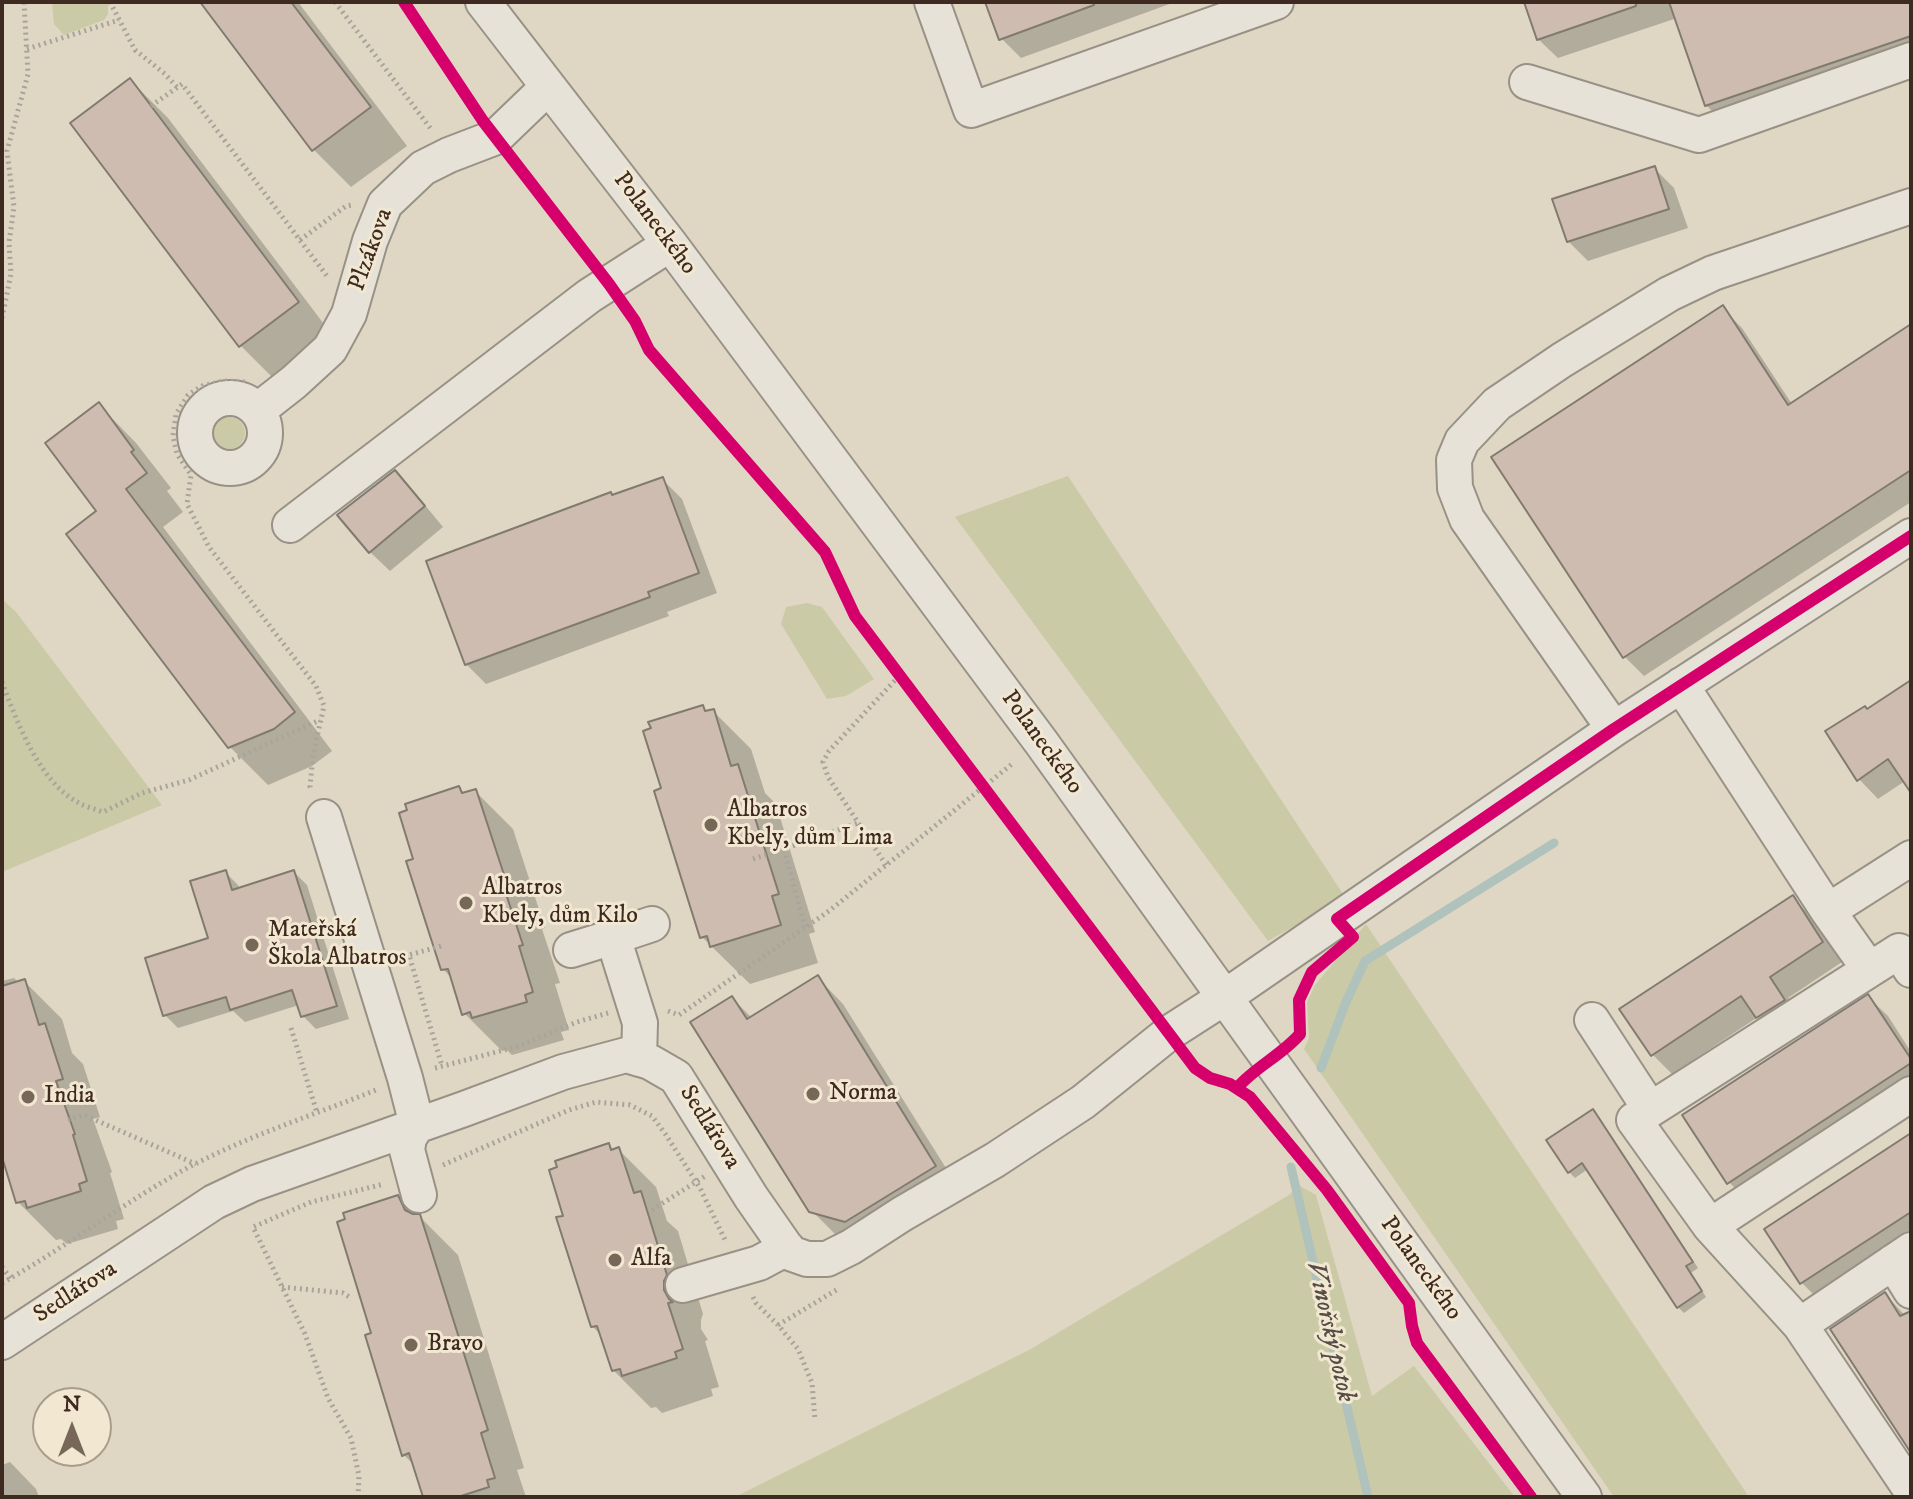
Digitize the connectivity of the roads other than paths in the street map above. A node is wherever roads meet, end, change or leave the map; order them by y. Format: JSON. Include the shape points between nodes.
{"nodes":[{"id":1,"x":483,"y":2,"type":"edge"},
{"id":2,"x":932,"y":2,"type":"edge"},
{"id":3,"x":1276,"y":2,"type":"edge"},
{"id":4,"x":1911,"y":60,"type":"edge"},
{"id":5,"x":1527,"y":82,"type":"dead end"},
{"id":6,"x":548,"y":87,"type":"junction"},
{"id":7,"x":1911,"y":206,"type":"edge"},
{"id":8,"x":670,"y":244,"type":"junction"},
{"id":9,"x":254,"y":396,"type":"road end"},
{"id":10,"x":290,"y":525,"type":"dead end"},
{"id":11,"x":1911,"y":536,"type":"edge"},
{"id":12,"x":1681,"y":685,"type":"junction"},
{"id":13,"x":1614,"y":729,"type":"junction"},
{"id":14,"x":324,"y":817,"type":"road end"},
{"id":15,"x":1911,"y":858,"type":"edge"},
{"id":16,"x":1828,"y":911,"type":"junction"},
{"id":17,"x":652,"y":924,"type":"dead end"},
{"id":18,"x":613,"y":937,"type":"junction"},
{"id":19,"x":571,"y":950,"type":"dead end"},
{"id":20,"x":1869,"y":969,"type":"junction"},
{"id":21,"x":1911,"y":970,"type":"edge"},
{"id":22,"x":1225,"y":997,"type":"junction"},
{"id":23,"x":1592,"y":1020,"type":"dead end"},
{"id":24,"x":639,"y":1059,"type":"junction"},
{"id":25,"x":1911,"y":1094,"type":"edge"},
{"id":26,"x":1650,"y":1109,"type":"junction"},
{"id":27,"x":417,"y":1125,"type":"junction"},
{"id":28,"x":417,"y":1186,"type":"road end"},
{"id":29,"x":1710,"y":1226,"type":"junction"},
{"id":30,"x":787,"y":1248,"type":"junction"},
{"id":31,"x":1902,"y":1256,"type":"edge"},
{"id":32,"x":683,"y":1285,"type":"dead end"},
{"id":33,"x":1911,"y":1291,"type":"edge"},
{"id":34,"x":1800,"y":1325,"type":"junction"},
{"id":35,"x":2,"y":1342,"type":"edge"},
{"id":36,"x":1911,"y":1490,"type":"edge"},
{"id":37,"x":1584,"y":1497,"type":"edge"}],
"edges":[{"from":1,"to":6,"type":"street","name":"Polaneckého"},
{"from":2,"to":3,"type":"street","via":[[971,110]]},
{"from":4,"to":5,"type":"street","via":[[1699,135]]},
{"from":6,"to":8,"type":"street","name":"Polaneckého"},
{"from":6,"to":9,"type":"street","name":"Plzákova","via":[[496,137],[423,168],[385,204],[349,314],[330,349],[294,382]]},
{"from":7,"to":13,"type":"street","via":[[1713,273],[1669,294],[1497,404],[1462,441],[1454,460],[1455,488],[1467,519]]},
{"from":8,"to":10,"type":"street","via":[[589,296]]},
{"from":8,"to":22,"type":"street","name":"Polaneckého"},
{"from":11,"to":12,"type":"street"},
{"from":12,"to":13,"type":"street"},
{"from":12,"to":16,"type":"street"},
{"from":13,"to":22,"type":"street"},
{"from":14,"to":27,"type":"street"},
{"from":15,"to":16,"type":"street"},
{"from":16,"to":20,"type":"street"},
{"from":17,"to":18,"type":"street"},
{"from":18,"to":19,"type":"street"},
{"from":18,"to":24,"type":"street","via":[[640,1023]]},
{"from":20,"to":21,"type":"street","via":[[1899,951]]},
{"from":20,"to":26,"type":"street"},
{"from":22,"to":30,"type":"street","via":[[1169,1033],[1083,1102],[851,1247],[827,1259],[807,1259]]},
{"from":22,"to":37,"type":"street","name":"Polaneckého"},
{"from":23,"to":26,"type":"street"},
{"from":24,"to":27,"type":"street","name":"Sedlářova","via":[[626,1055],[563,1072]]},
{"from":24,"to":30,"type":"street","name":"Sedlářova","via":[[676,1077]]},
{"from":25,"to":29,"type":"street"},
{"from":26,"to":29,"type":"street","via":[[1634,1120]]},
{"from":27,"to":28,"type":"street","via":[[407,1150]]},
{"from":27,"to":35,"type":"street","name":"Sedlářova","via":[[287,1170],[214,1202]]},
{"from":29,"to":34,"type":"street"},
{"from":30,"to":32,"type":"street","via":[[759,1263]]},
{"from":31,"to":33,"type":"street"},
{"from":31,"to":34,"type":"street"},
{"from":34,"to":36,"type":"street"}]}
